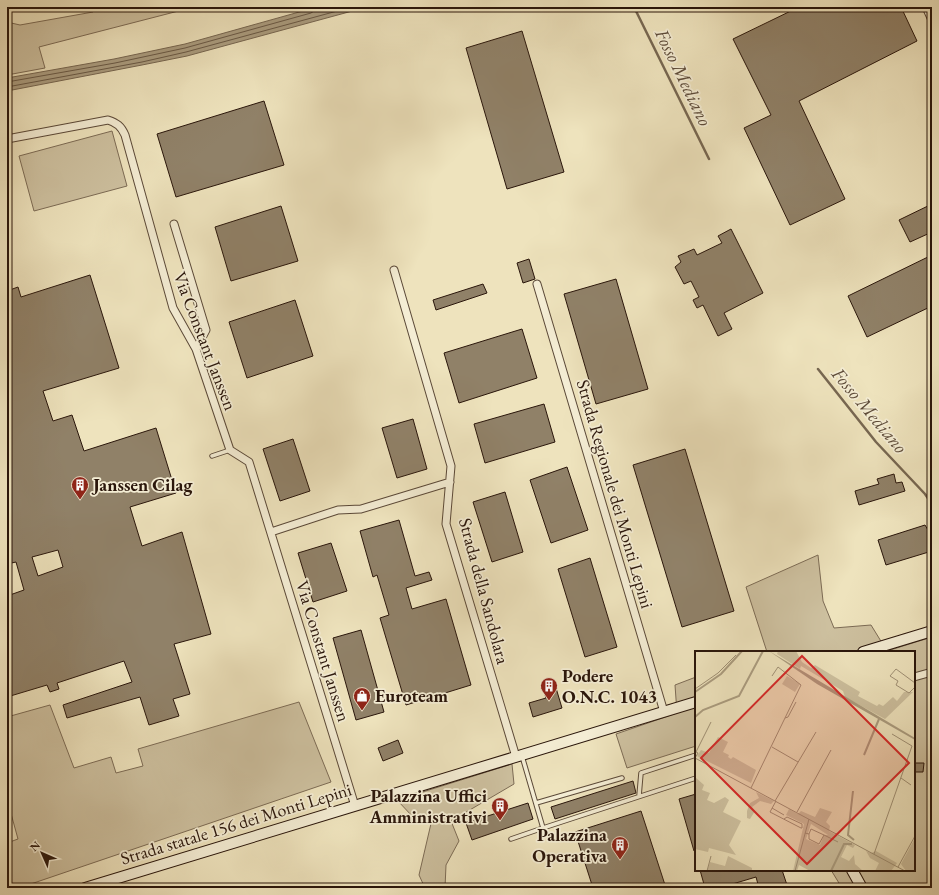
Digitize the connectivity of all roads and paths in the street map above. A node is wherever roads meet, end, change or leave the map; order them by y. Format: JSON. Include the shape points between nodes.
{"nodes":[{"id":1,"x":926,"y":7,"type":"edge"},
{"id":2,"x":932,"y":20,"type":"edge"},
{"id":3,"x":7,"y":139,"type":"edge"},
{"id":4,"x":174,"y":224,"type":"dead end"},
{"id":5,"x":394,"y":270,"type":"dead end"},
{"id":6,"x":537,"y":284,"type":"dead end"},
{"id":7,"x":196,"y":349,"type":"junction"},
{"id":8,"x":230,"y":450,"type":"junction"},
{"id":9,"x":212,"y":456,"type":"dead end"},
{"id":10,"x":450,"y":482,"type":"junction"},
{"id":11,"x":271,"y":532,"type":"junction"},
{"id":12,"x":932,"y":631,"type":"edge"},
{"id":13,"x":866,"y":651,"type":"edge"},
{"id":14,"x":932,"y":672,"type":"edge"},
{"id":15,"x":915,"y":677,"type":"edge"},
{"id":16,"x":695,"y":702,"type":"edge"},
{"id":17,"x":664,"y":712,"type":"junction"},
{"id":18,"x":695,"y":755,"type":"edge"},
{"id":19,"x":519,"y":756,"type":"junction"},
{"id":20,"x":622,"y":778,"type":"dead end"},
{"id":21,"x":695,"y":778,"type":"edge"},
{"id":22,"x":639,"y":796,"type":"junction"},
{"id":23,"x":536,"y":803,"type":"junction"},
{"id":24,"x":355,"y":806,"type":"junction"},
{"id":25,"x":543,"y":828,"type":"junction"},
{"id":26,"x":511,"y":839,"type":"dead end"},
{"id":27,"x":853,"y":871,"type":"edge"},
{"id":28,"x":84,"y":888,"type":"edge"},
{"id":29,"x":862,"y":888,"type":"edge"}],
"edges":[{"from":1,"to":2,"type":"street"},
{"from":3,"to":7,"type":"street","name":"Via Constant Janssen","via":[[108,120],[116,122],[122,128],[173,308]]},
{"from":4,"to":7,"type":"street","via":[[206,330]]},
{"from":5,"to":10,"type":"street","name":"Strada della Sandolara","via":[[451,466]]},
{"from":6,"to":17,"type":"street","name":"Strada Regionale dei Monti Lepini"},
{"from":7,"to":8,"type":"street","name":"Via Constant Janssen"},
{"from":8,"to":9,"type":"lane"},
{"from":8,"to":11,"type":"street","name":"Via Constant Janssen","via":[[249,462]]},
{"from":10,"to":11,"type":"street","via":[[362,509],[338,510]]},
{"from":10,"to":19,"type":"street","name":"Strada della Sandolara","via":[[446,524]]},
{"from":11,"to":24,"type":"street","name":"Via Constant Janssen"},
{"from":12,"to":13,"type":"main road"},
{"from":14,"to":15,"type":"street"},
{"from":16,"to":17,"type":"main road","name":"Strada statale 156 dei Monti Lepini"},
{"from":17,"to":19,"type":"main road","name":"Strada statale 156 dei Monti Lepini"},
{"from":18,"to":22,"type":"lane","via":[[641,773]]},
{"from":19,"to":23,"type":"lane"},
{"from":19,"to":24,"type":"main road","name":"Strada statale 156 dei Monti Lepini"},
{"from":20,"to":23,"type":"lane"},
{"from":21,"to":22,"type":"lane"},
{"from":22,"to":25,"type":"lane"},
{"from":23,"to":25,"type":"lane"},
{"from":24,"to":28,"type":"main road","name":"Strada statale 156 dei Monti Lepini"},
{"from":25,"to":26,"type":"lane"},
{"from":27,"to":29,"type":"main road"}]}
